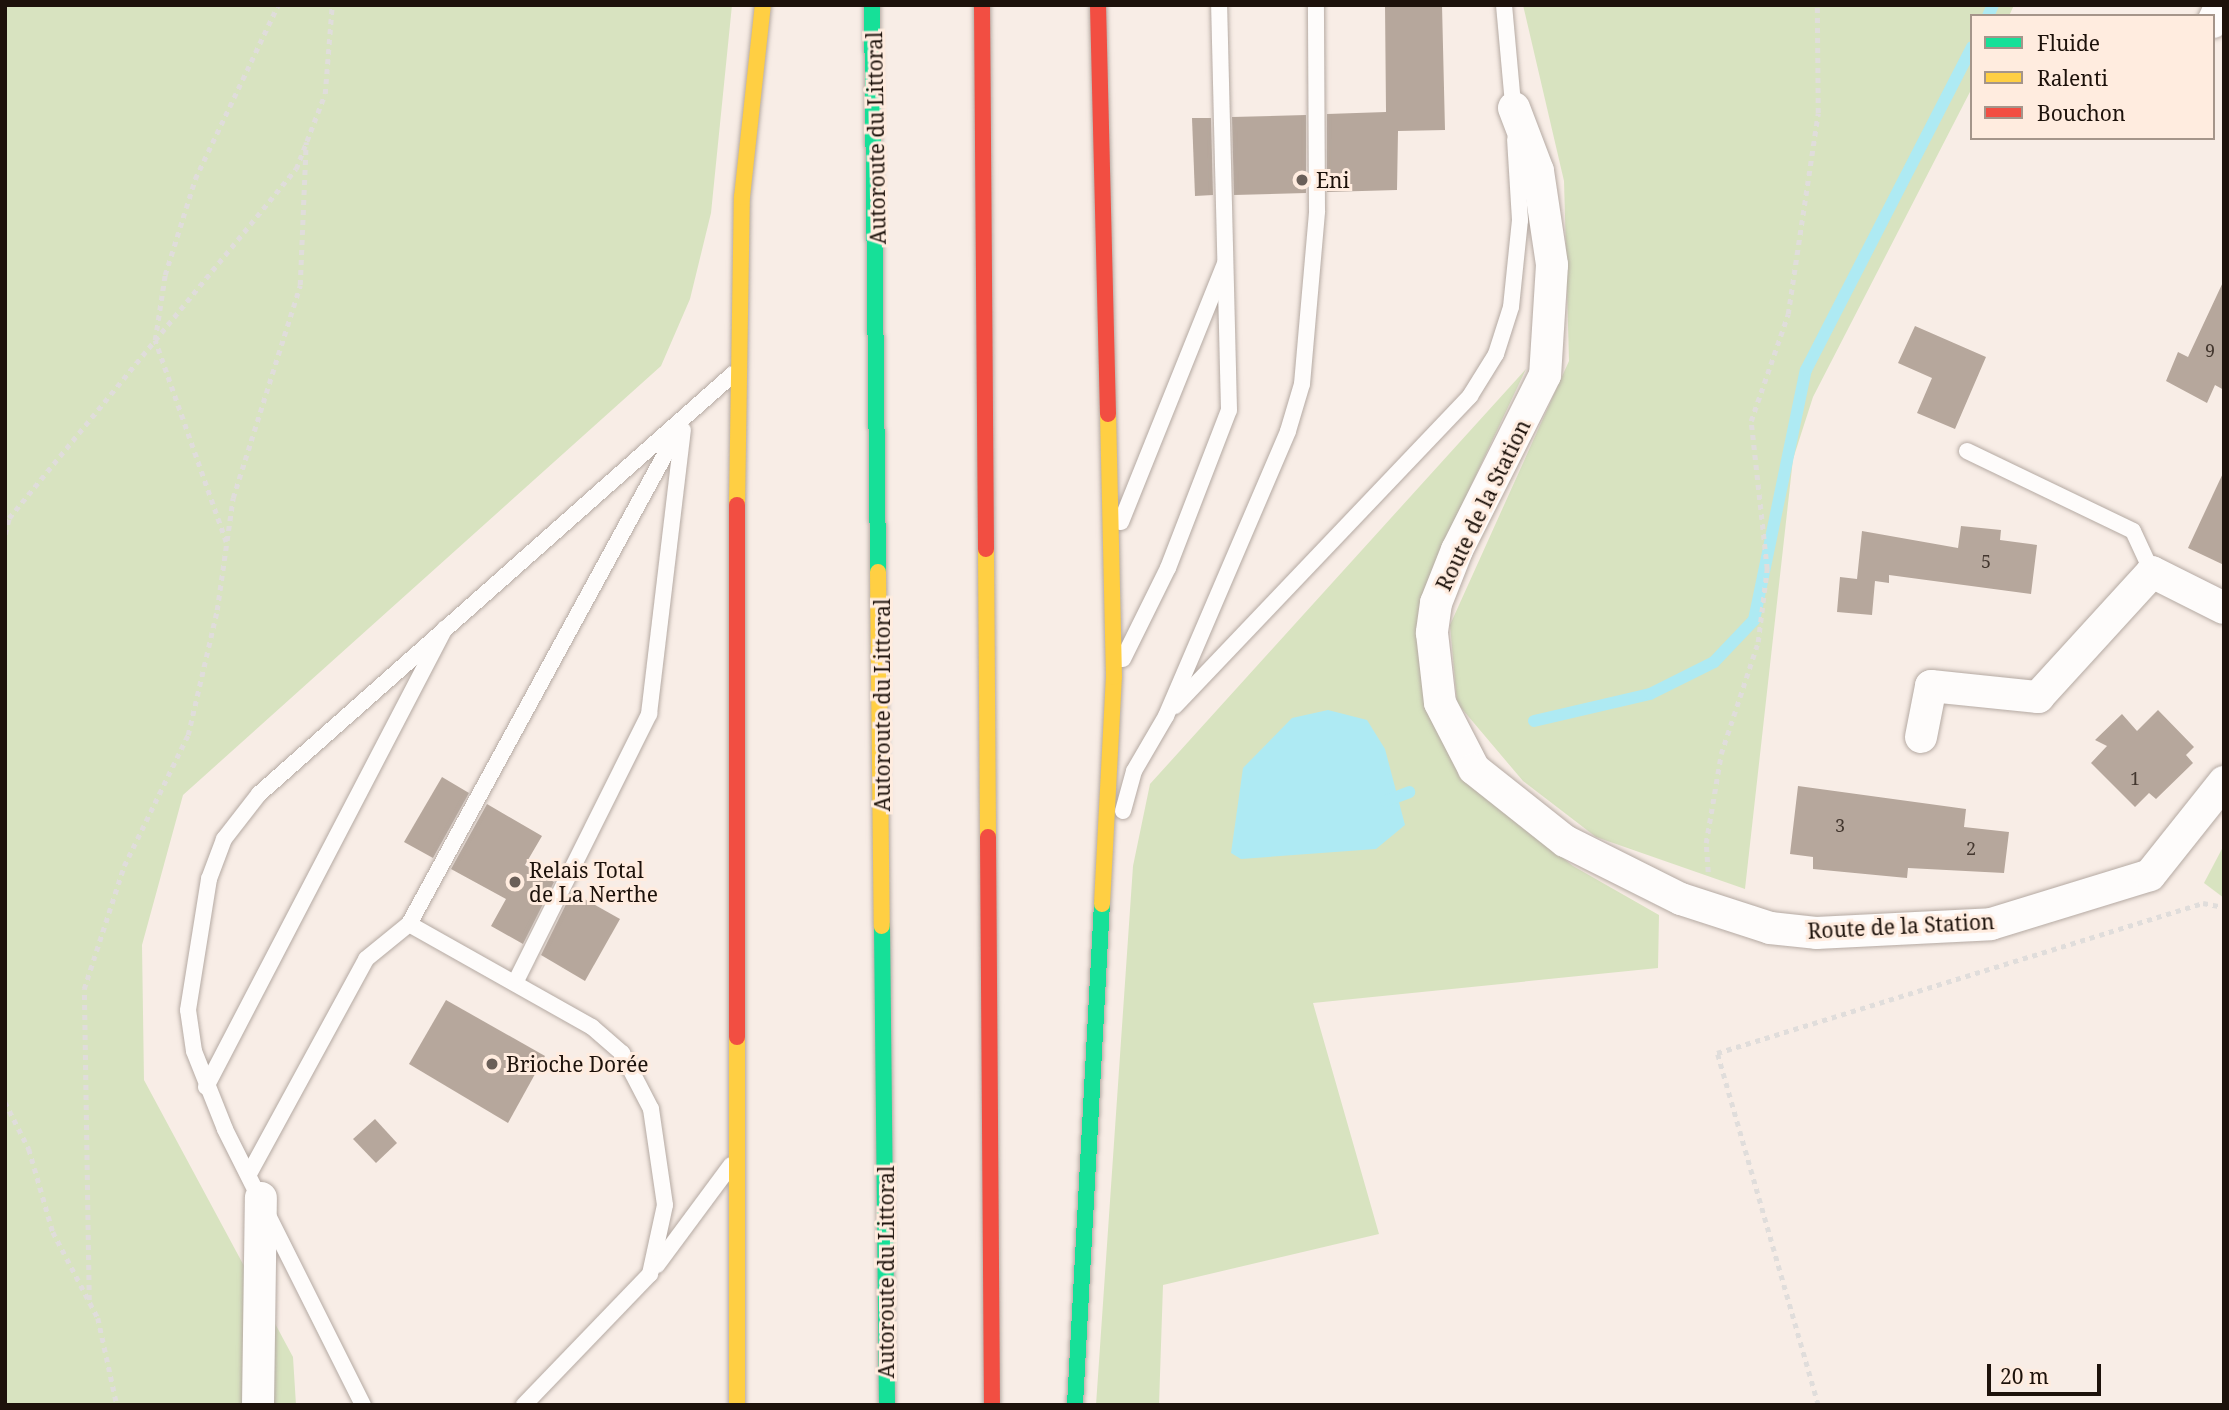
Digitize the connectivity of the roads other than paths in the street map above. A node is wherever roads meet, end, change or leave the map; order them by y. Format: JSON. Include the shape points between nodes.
{"nodes":[{"id":1,"x":763,"y":5,"type":"edge"},
{"id":2,"x":872,"y":5,"type":"edge"},
{"id":3,"x":982,"y":5,"type":"edge"},
{"id":4,"x":1098,"y":5,"type":"edge"},
{"id":5,"x":1219,"y":5,"type":"edge"},
{"id":6,"x":1316,"y":5,"type":"edge"},
{"id":7,"x":1504,"y":5,"type":"edge"},
{"id":8,"x":1514,"y":108,"type":"junction"},
{"id":9,"x":1228,"y":256,"type":"junction"},
{"id":10,"x":737,"y":370,"type":"junction"},
{"id":11,"x":684,"y":421,"type":"junction"},
{"id":12,"x":1967,"y":451,"type":"dead end"},
{"id":13,"x":1111,"y":547,"type":"junction"},
{"id":14,"x":2152,"y":572,"type":"junction"},
{"id":15,"x":2224,"y":608,"type":"edge"},
{"id":16,"x":449,"y":619,"type":"junction"},
{"id":17,"x":1114,"y":677,"type":"junction"},
{"id":18,"x":1166,"y":716,"type":"junction"},
{"id":19,"x":1921,"y":737,"type":"dead end"},
{"id":20,"x":2224,"y":782,"type":"edge"},
{"id":21,"x":1106,"y":899,"type":"junction"},
{"id":22,"x":409,"y":924,"type":"junction"},
{"id":23,"x":514,"y":984,"type":"junction"},
{"id":24,"x":206,"y":1087,"type":"junction"},
{"id":25,"x":738,"y":1154,"type":"junction"},
{"id":26,"x":255,"y":1186,"type":"junction"},
{"id":27,"x":650,"y":1274,"type":"junction"},
{"id":28,"x":258,"y":1405,"type":"edge"},
{"id":29,"x":363,"y":1405,"type":"edge"},
{"id":30,"x":524,"y":1405,"type":"edge"},
{"id":31,"x":737,"y":1405,"type":"edge"},
{"id":32,"x":887,"y":1405,"type":"edge"},
{"id":33,"x":992,"y":1405,"type":"edge"},
{"id":34,"x":1076,"y":1405,"type":"edge"}],
"edges":[{"from":1,"to":10,"type":"highway","via":[[742,197]]},
{"from":2,"to":32,"type":"highway","name":"Autoroute du Littoral"},
{"from":3,"to":33,"type":"highway"},
{"from":4,"to":13,"type":"highway"},
{"from":5,"to":9,"type":"lane"},
{"from":6,"to":18,"type":"lane","via":[[1317,211],[1302,384]]},
{"from":7,"to":8,"type":"lane"},
{"from":8,"to":18,"type":"lane","via":[[1520,220],[1511,307],[1496,355],[1470,396]]},
{"from":8,"to":20,"type":"street","name":"Route de la Station","via":[[1538,171],[1552,265],[1545,375],[1436,603],[1433,674],[1456,743],[1510,801],[1565,841],[1710,909],[1770,928],[1816,933],[1991,924],[2150,875]]},
{"from":9,"to":13,"type":"lane"},
{"from":9,"to":17,"type":"lane","via":[[1227,418],[1168,568]]},
{"from":10,"to":11,"type":"lane"},
{"from":10,"to":25,"type":"highway"},
{"from":11,"to":16,"type":"lane"},
{"from":11,"to":22,"type":"lane"},
{"from":11,"to":23,"type":"lane","via":[[649,714]]},
{"from":12,"to":14,"type":"lane","via":[[2133,531]]},
{"from":13,"to":17,"type":"highway"},
{"from":14,"to":15,"type":"street"},
{"from":14,"to":19,"type":"street","via":[[2038,697],[1931,686]]},
{"from":16,"to":24,"type":"lane"},
{"from":16,"to":24,"type":"lane","via":[[259,794],[224,839],[196,930],[188,1010]]},
{"from":17,"to":21,"type":"highway"},
{"from":18,"to":21,"type":"lane","via":[[1126,793]]},
{"from":21,"to":34,"type":"highway"},
{"from":22,"to":23,"type":"lane"},
{"from":22,"to":26,"type":"lane","via":[[366,959]]},
{"from":23,"to":27,"type":"lane","via":[[592,1027],[622,1053],[638,1081],[650,1110],[665,1205]]},
{"from":24,"to":26,"type":"lane"},
{"from":25,"to":27,"type":"lane"},
{"from":25,"to":31,"type":"highway"},
{"from":26,"to":28,"type":"street"},
{"from":26,"to":29,"type":"lane"},
{"from":27,"to":30,"type":"lane"}]}
